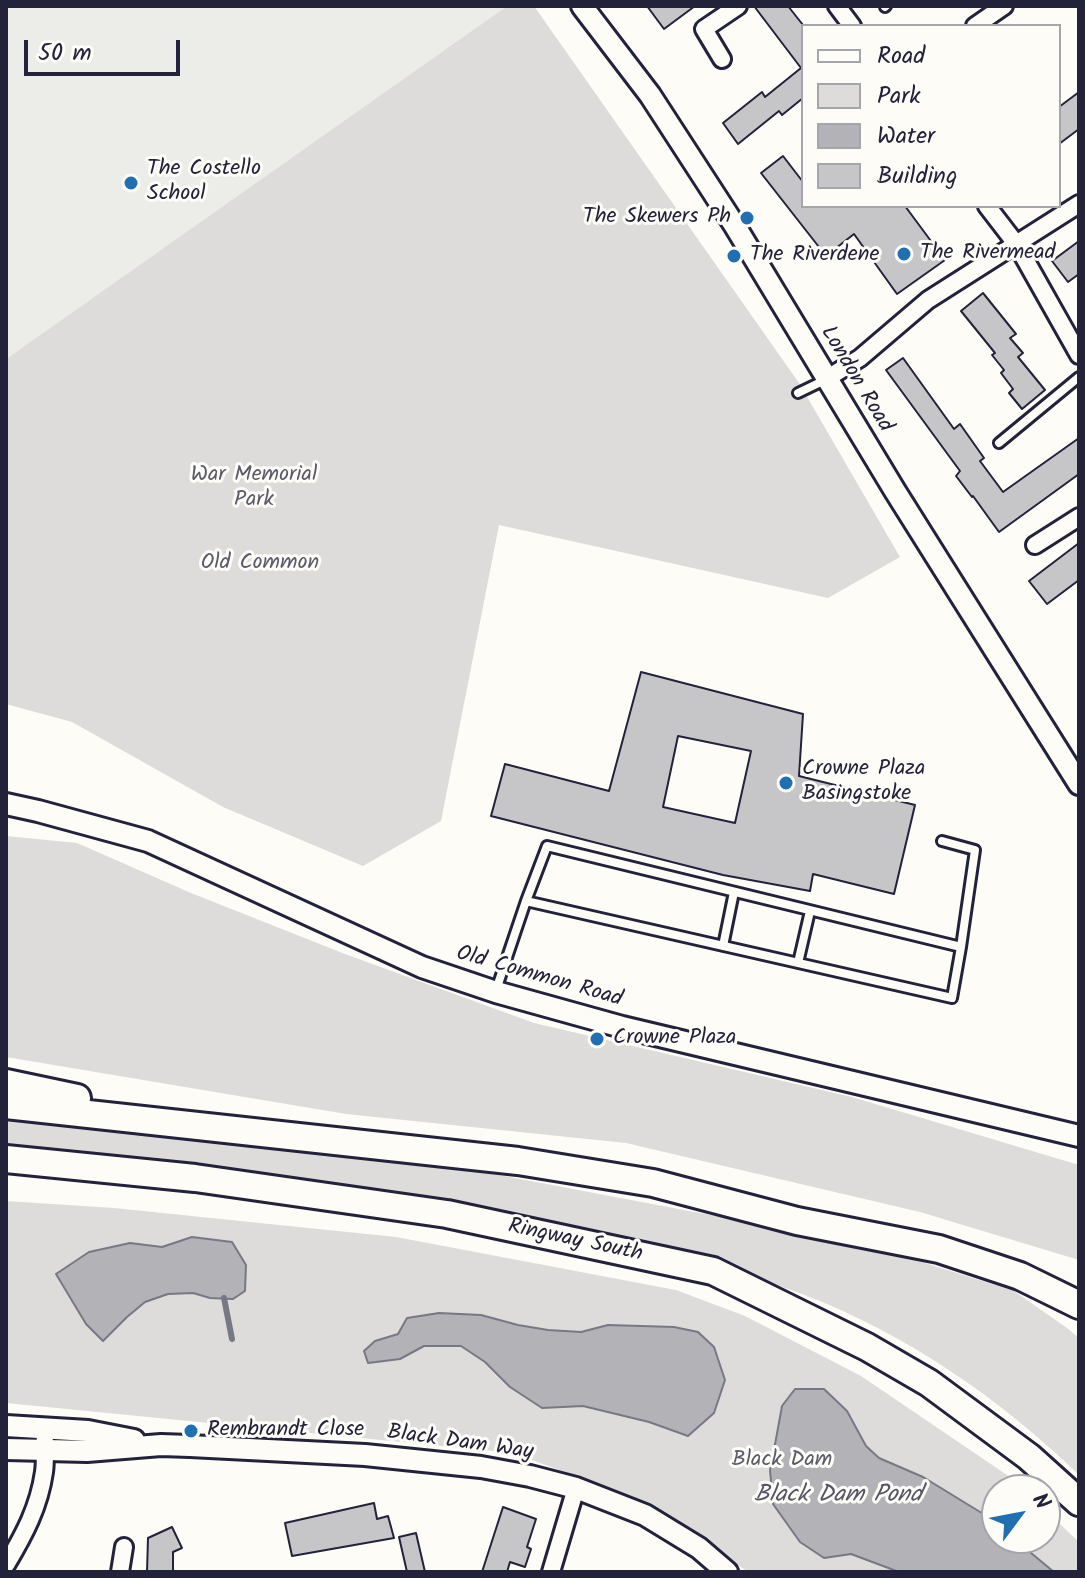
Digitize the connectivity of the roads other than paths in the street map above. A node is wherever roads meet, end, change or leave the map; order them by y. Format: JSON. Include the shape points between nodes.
{"nodes":[{"id":1,"x":582,"y":6,"type":"edge"},
{"id":2,"x":738,"y":6,"type":"edge"},
{"id":3,"x":837,"y":6,"type":"edge"},
{"id":4,"x":1004,"y":6,"type":"edge"},
{"id":5,"x":979,"y":17,"type":"edge"},
{"id":6,"x":850,"y":24,"type":"edge"},
{"id":7,"x":722,"y":59,"type":"dead end"},
{"id":8,"x":1079,"y":204,"type":"edge"},
{"id":9,"x":989,"y":208,"type":"edge"},
{"id":10,"x":1017,"y":245,"type":"junction"},
{"id":11,"x":1077,"y":347,"type":"edge"},
{"id":12,"x":1079,"y":377,"type":"edge"},
{"id":13,"x":826,"y":379,"type":"junction"},
{"id":14,"x":798,"y":393,"type":"dead end"},
{"id":15,"x":999,"y":443,"type":"dead end"},
{"id":16,"x":1079,"y":517,"type":"edge"},
{"id":17,"x":1035,"y":545,"type":"dead end"},
{"id":18,"x":1079,"y":784,"type":"edge"},
{"id":19,"x":6,"y":804,"type":"edge"},
{"id":20,"x":942,"y":841,"type":"dead end"},
{"id":21,"x":734,"y":892,"type":"junction"},
{"id":22,"x":526,"y":901,"type":"junction"},
{"id":23,"x":810,"y":911,"type":"junction"},
{"id":24,"x":723,"y":946,"type":"junction"},
{"id":25,"x":961,"y":947,"type":"junction"},
{"id":26,"x":798,"y":963,"type":"junction"},
{"id":27,"x":496,"y":992,"type":"junction"},
{"id":28,"x":6,"y":1083,"type":"edge"},
{"id":29,"x":6,"y":1105,"type":"edge"},
{"id":30,"x":235,"y":1131,"type":"junction"},
{"id":31,"x":1079,"y":1136,"type":"edge"},
{"id":32,"x":6,"y":1159,"type":"edge"},
{"id":33,"x":6,"y":1173,"type":"edge"},
{"id":34,"x":195,"y":1178,"type":"junction"},
{"id":35,"x":1079,"y":1305,"type":"edge"},
{"id":36,"x":6,"y":1426,"type":"edge"},
{"id":37,"x":45,"y":1428,"type":"junction"},
{"id":38,"x":161,"y":1445,"type":"junction"},
{"id":39,"x":6,"y":1449,"type":"edge"},
{"id":40,"x":44,"y":1450,"type":"junction"},
{"id":41,"x":576,"y":1488,"type":"junction"},
{"id":42,"x":1079,"y":1502,"type":"edge"},
{"id":43,"x":124,"y":1547,"type":"dead end"},
{"id":44,"x":7,"y":1569,"type":"edge"},
{"id":45,"x":120,"y":1572,"type":"edge"},
{"id":46,"x":551,"y":1572,"type":"edge"},
{"id":47,"x":727,"y":1572,"type":"edge"}],
"edges":[{"from":1,"to":13,"type":"street","name":"London Road","via":[[650,95]]},
{"from":2,"to":7,"type":"street","via":[[704,29]]},
{"from":3,"to":6,"type":"street"},
{"from":4,"to":5,"type":"street"},
{"from":8,"to":10,"type":"street"},
{"from":9,"to":10,"type":"street"},
{"from":10,"to":11,"type":"street"},
{"from":10,"to":13,"type":"street","via":[[928,300],[860,358]]},
{"from":12,"to":15,"type":"lane"},
{"from":13,"to":14,"type":"lane"},
{"from":13,"to":18,"type":"street","name":"London Road"},
{"from":16,"to":17,"type":"street"},
{"from":19,"to":27,"type":"street","name":"Old Common Road","via":[[148,841],[422,967]]},
{"from":20,"to":25,"type":"lane","via":[[975,850]]},
{"from":21,"to":22,"type":"lane","via":[[547,846]]},
{"from":21,"to":23,"type":"lane"},
{"from":21,"to":24,"type":"lane"},
{"from":22,"to":24,"type":"lane"},
{"from":22,"to":27,"type":"lane"},
{"from":23,"to":25,"type":"lane"},
{"from":23,"to":26,"type":"lane"},
{"from":24,"to":26,"type":"lane"},
{"from":25,"to":26,"type":"lane","via":[[952,998]]},
{"from":27,"to":31,"type":"street","name":"Old Common Road"},
{"from":28,"to":30,"type":"main road"},
{"from":29,"to":30,"type":"main road"},
{"from":30,"to":35,"type":"main road","via":[[518,1161],[653,1183],[797,1221],[939,1249],[1020,1276]]},
{"from":32,"to":34,"type":"main road","name":"Ringway South"},
{"from":33,"to":34,"type":"main road"},
{"from":34,"to":42,"type":"main road","name":"Ringway South","via":[[447,1214],[713,1271],[929,1383],[1029,1457]]},
{"from":36,"to":37,"type":"street","name":"Black Dam Way"},
{"from":37,"to":38,"type":"street","name":"Black Dam Way"},
{"from":37,"to":40,"type":"street"},
{"from":38,"to":40,"type":"street","name":"Black Dam Way"},
{"from":38,"to":41,"type":"street","name":"Black Dam Way","via":[[365,1455],[481,1467]]},
{"from":39,"to":40,"type":"street","name":"Black Dam Way"},
{"from":40,"to":44,"type":"street","via":[[39,1498]]},
{"from":41,"to":46,"type":"street"},
{"from":41,"to":47,"type":"street","name":"Black Dam Way","via":[[645,1515]]},
{"from":43,"to":45,"type":"street"}]}
